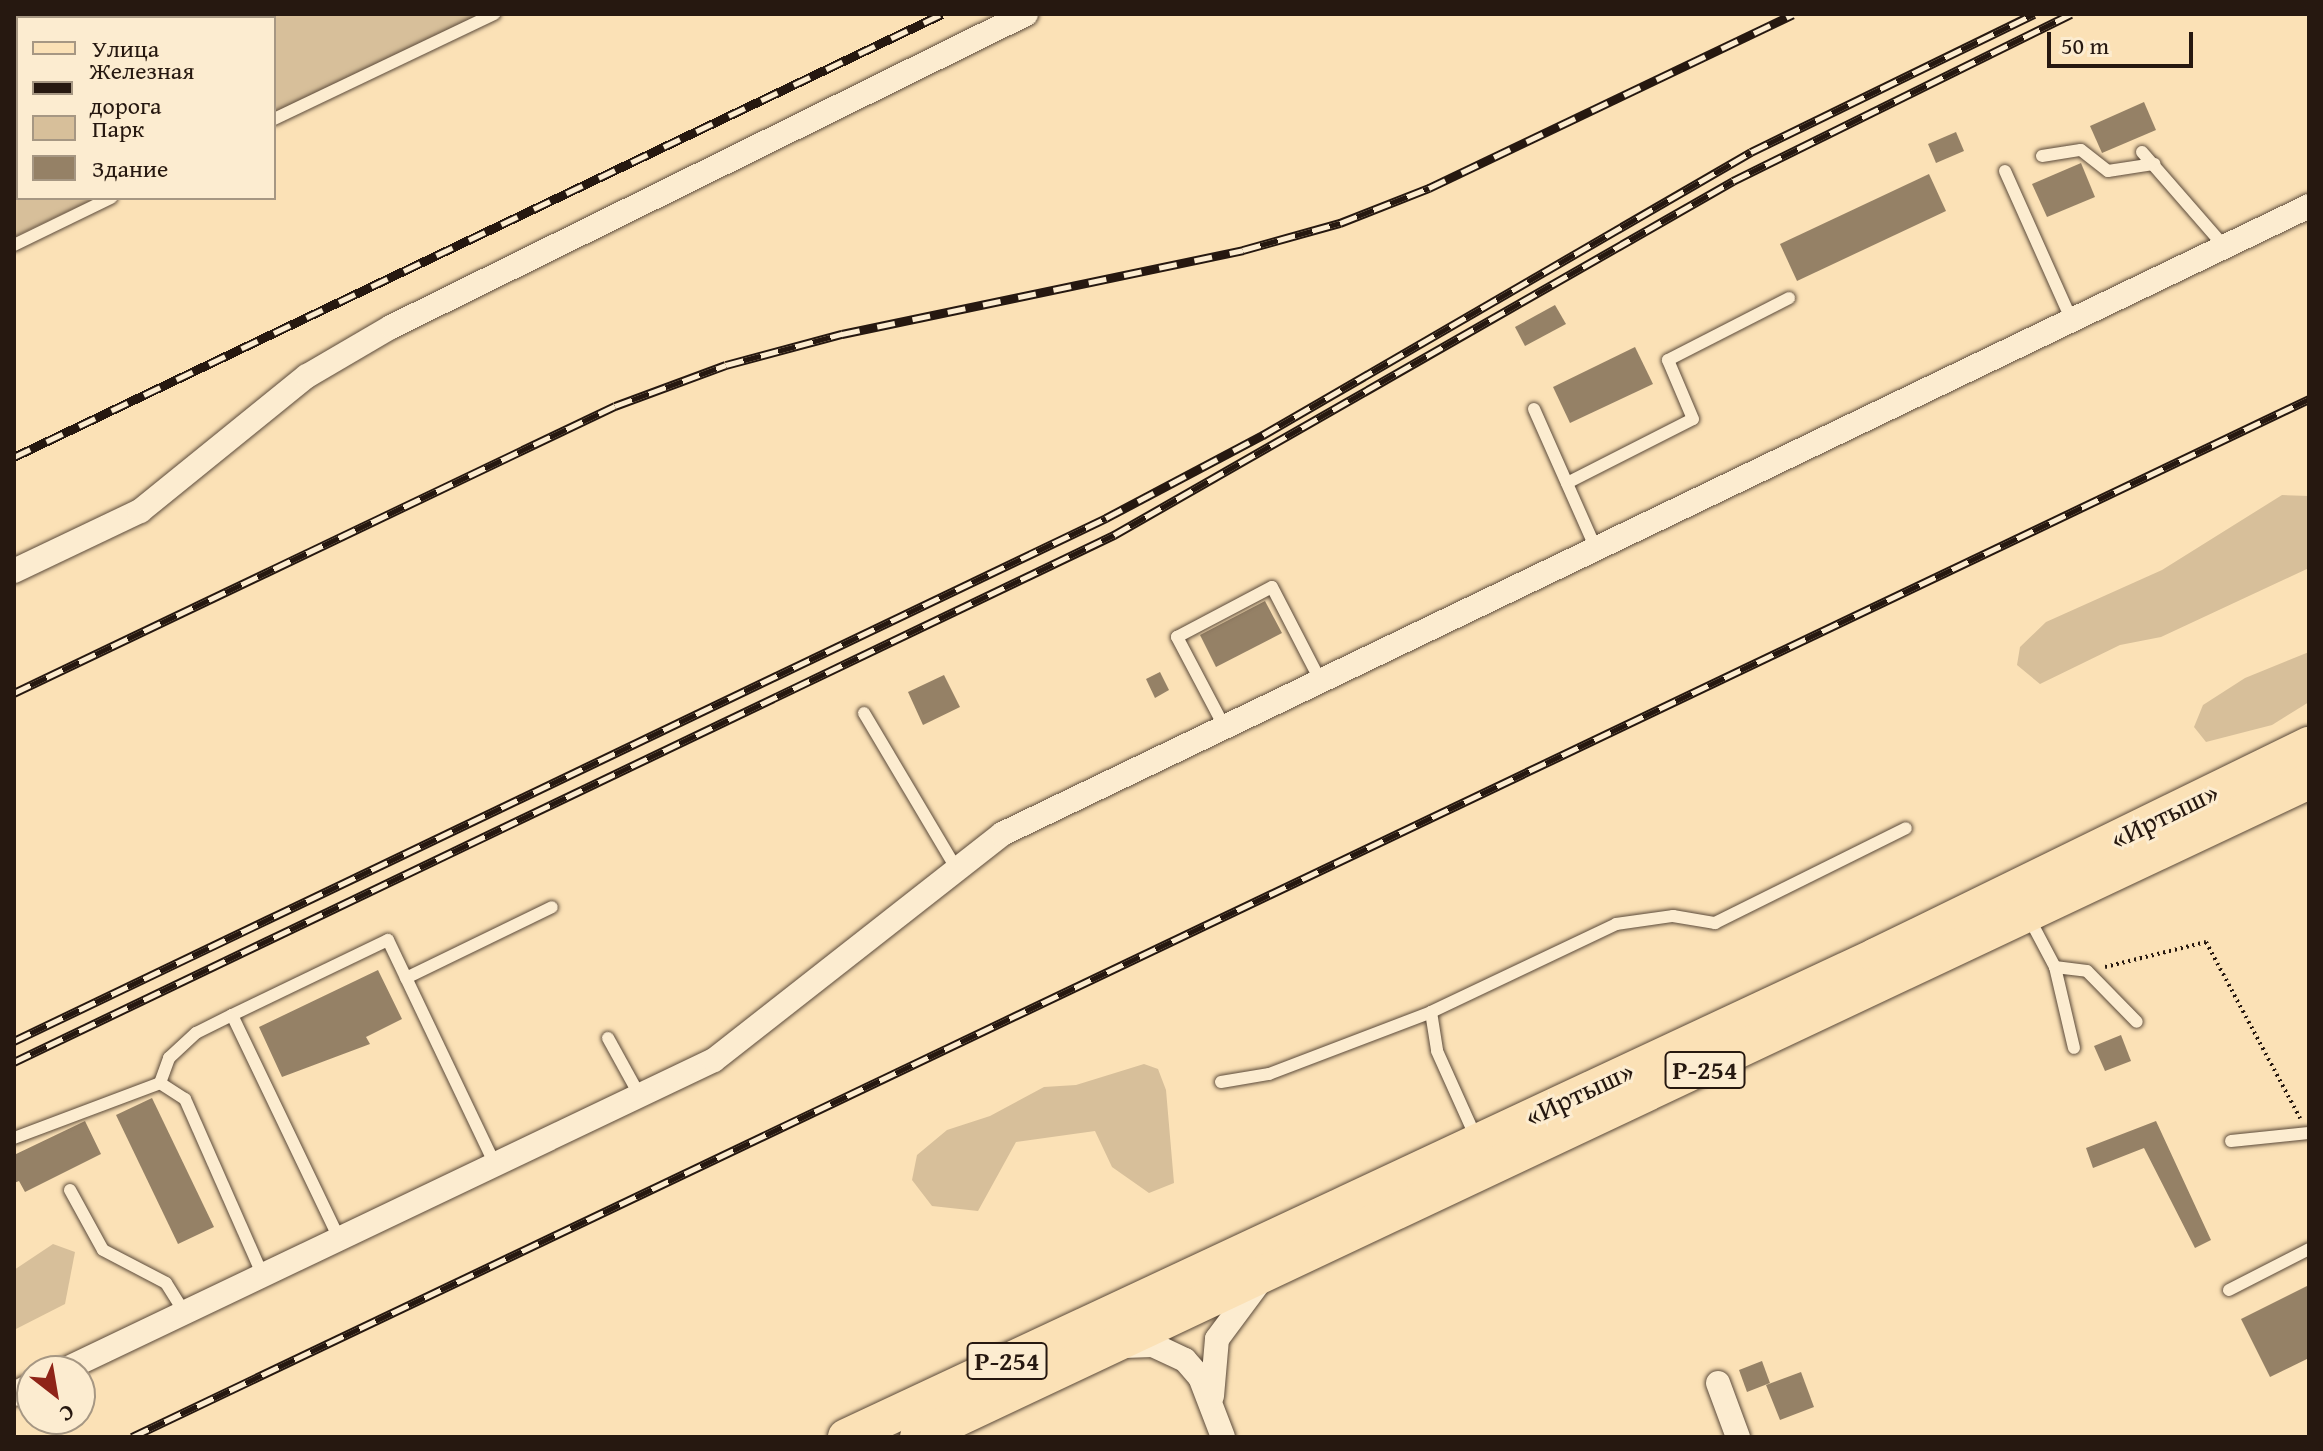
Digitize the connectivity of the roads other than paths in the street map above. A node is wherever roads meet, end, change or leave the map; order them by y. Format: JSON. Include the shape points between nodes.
{"nodes":[{"id":1,"x":494,"y":14,"type":"edge"},
{"id":2,"x":1026,"y":14,"type":"edge"},
{"id":3,"x":276,"y":118,"type":"edge"},
{"id":4,"x":2142,"y":152,"type":"dead end"},
{"id":5,"x":2042,"y":156,"type":"dead end"},
{"id":6,"x":2154,"y":164,"type":"junction"},
{"id":7,"x":2005,"y":171,"type":"dead end"},
{"id":8,"x":107,"y":200,"type":"edge"},
{"id":9,"x":2309,"y":206,"type":"edge"},
{"id":10,"x":14,"y":245,"type":"edge"},
{"id":11,"x":2223,"y":245,"type":"junction"},
{"id":12,"x":1789,"y":298,"type":"dead end"},
{"id":13,"x":2072,"y":321,"type":"junction"},
{"id":14,"x":1534,"y":409,"type":"dead end"},
{"id":15,"x":1567,"y":483,"type":"junction"},
{"id":16,"x":1596,"y":549,"type":"junction"},
{"id":17,"x":14,"y":571,"type":"edge"},
{"id":18,"x":1320,"y":680,"type":"junction"},
{"id":19,"x":864,"y":713,"type":"dead end"},
{"id":20,"x":1225,"y":728,"type":"junction"},
{"id":21,"x":2309,"y":745,"type":"edge"},
{"id":22,"x":2309,"y":781,"type":"edge"},
{"id":23,"x":1906,"y":828,"type":"dead end"},
{"id":24,"x":955,"y":866,"type":"junction"},
{"id":25,"x":552,"y":907,"type":"dead end"},
{"id":26,"x":2028,"y":916,"type":"junction"},
{"id":27,"x":2055,"y":967,"type":"junction"},
{"id":28,"x":406,"y":978,"type":"junction"},
{"id":29,"x":1431,"y":1012,"type":"junction"},
{"id":30,"x":232,"y":1015,"type":"junction"},
{"id":31,"x":2137,"y":1022,"type":"dead end"},
{"id":32,"x":608,"y":1038,"type":"dead end"},
{"id":33,"x":2074,"y":1048,"type":"dead end"},
{"id":34,"x":1221,"y":1082,"type":"dead end"},
{"id":35,"x":160,"y":1083,"type":"junction"},
{"id":36,"x":642,"y":1099,"type":"junction"},
{"id":37,"x":2308,"y":1132,"type":"edge"},
{"id":38,"x":14,"y":1138,"type":"edge"},
{"id":39,"x":1477,"y":1140,"type":"junction"},
{"id":40,"x":2231,"y":1141,"type":"dead end"},
{"id":41,"x":496,"y":1166,"type":"junction"},
{"id":42,"x":70,"y":1190,"type":"dead end"},
{"id":43,"x":340,"y":1240,"type":"junction"},
{"id":44,"x":2309,"y":1249,"type":"edge"},
{"id":45,"x":1267,"y":1275,"type":"junction"},
{"id":46,"x":263,"y":1276,"type":"junction"},
{"id":47,"x":2229,"y":1290,"type":"dead end"},
{"id":48,"x":185,"y":1313,"type":"junction"},
{"id":49,"x":1099,"y":1352,"type":"junction"},
{"id":50,"x":96,"y":1355,"type":"edge"},
{"id":51,"x":1718,"y":1383,"type":"dead end"},
{"id":52,"x":1213,"y":1407,"type":"junction"},
{"id":53,"x":846,"y":1437,"type":"edge"},
{"id":54,"x":918,"y":1437,"type":"edge"},
{"id":55,"x":1223,"y":1437,"type":"edge"},
{"id":56,"x":1738,"y":1437,"type":"edge"}],
"edges":[{"from":1,"to":3,"type":"lane"},
{"from":2,"to":17,"type":"street","via":[[391,327],[307,376],[140,511]]},
{"from":4,"to":6,"type":"lane"},
{"from":5,"to":6,"type":"lane","via":[[2081,150],[2108,171]]},
{"from":6,"to":11,"type":"lane"},
{"from":7,"to":13,"type":"lane"},
{"from":8,"to":10,"type":"lane"},
{"from":9,"to":11,"type":"street"},
{"from":11,"to":13,"type":"street"},
{"from":12,"to":15,"type":"lane","via":[[1668,360],[1693,419]]},
{"from":13,"to":16,"type":"street"},
{"from":14,"to":15,"type":"lane"},
{"from":15,"to":16,"type":"lane"},
{"from":16,"to":18,"type":"street"},
{"from":18,"to":20,"type":"street"},
{"from":18,"to":20,"type":"lane","via":[[1272,587],[1177,637]]},
{"from":19,"to":24,"type":"lane"},
{"from":20,"to":24,"type":"street","via":[[1002,834]]},
{"from":21,"to":39,"type":"main road","name":"«Иртыш»","number":"Р-254","via":[[1876,956]]},
{"from":22,"to":26,"type":"main road","name":"«Иртыш»","number":"Р-254"},
{"from":23,"to":29,"type":"lane","via":[[1715,923],[1673,916],[1616,924]]},
{"from":24,"to":36,"type":"street","via":[[756,1032]]},
{"from":25,"to":28,"type":"lane"},
{"from":26,"to":27,"type":"lane"},
{"from":26,"to":45,"type":"main road","name":"«Иртыш»","number":"Р-254"},
{"from":27,"to":31,"type":"lane","via":[[2087,971]]},
{"from":27,"to":33,"type":"lane"},
{"from":28,"to":30,"type":"lane","via":[[388,940]]},
{"from":28,"to":41,"type":"lane"},
{"from":29,"to":34,"type":"lane","via":[[1269,1074]]},
{"from":29,"to":39,"type":"lane","via":[[1437,1051]]},
{"from":30,"to":35,"type":"lane","via":[[196,1033],[169,1058]]},
{"from":30,"to":43,"type":"lane"},
{"from":32,"to":36,"type":"lane"},
{"from":35,"to":38,"type":"lane"},
{"from":35,"to":46,"type":"lane","via":[[185,1099]]},
{"from":36,"to":41,"type":"street"},
{"from":37,"to":40,"type":"lane"},
{"from":39,"to":53,"type":"main road","name":"«Иртыш»","number":"Р-254"},
{"from":41,"to":43,"type":"street"},
{"from":42,"to":48,"type":"lane","via":[[103,1250],[166,1283]]},
{"from":43,"to":46,"type":"street"},
{"from":44,"to":47,"type":"lane"},
{"from":45,"to":49,"type":"main road","name":"«Иртыш»","number":"Р-254"},
{"from":45,"to":52,"type":"street","via":[[1230,1315],[1217,1339]]},
{"from":46,"to":48,"type":"street"},
{"from":48,"to":50,"type":"street"},
{"from":49,"to":52,"type":"street","via":[[1142,1344],[1175,1353],[1200,1377]]},
{"from":49,"to":54,"type":"main road","name":"«Иртыш»","number":"Р-254"},
{"from":51,"to":56,"type":"street"},
{"from":52,"to":55,"type":"street"}]}
